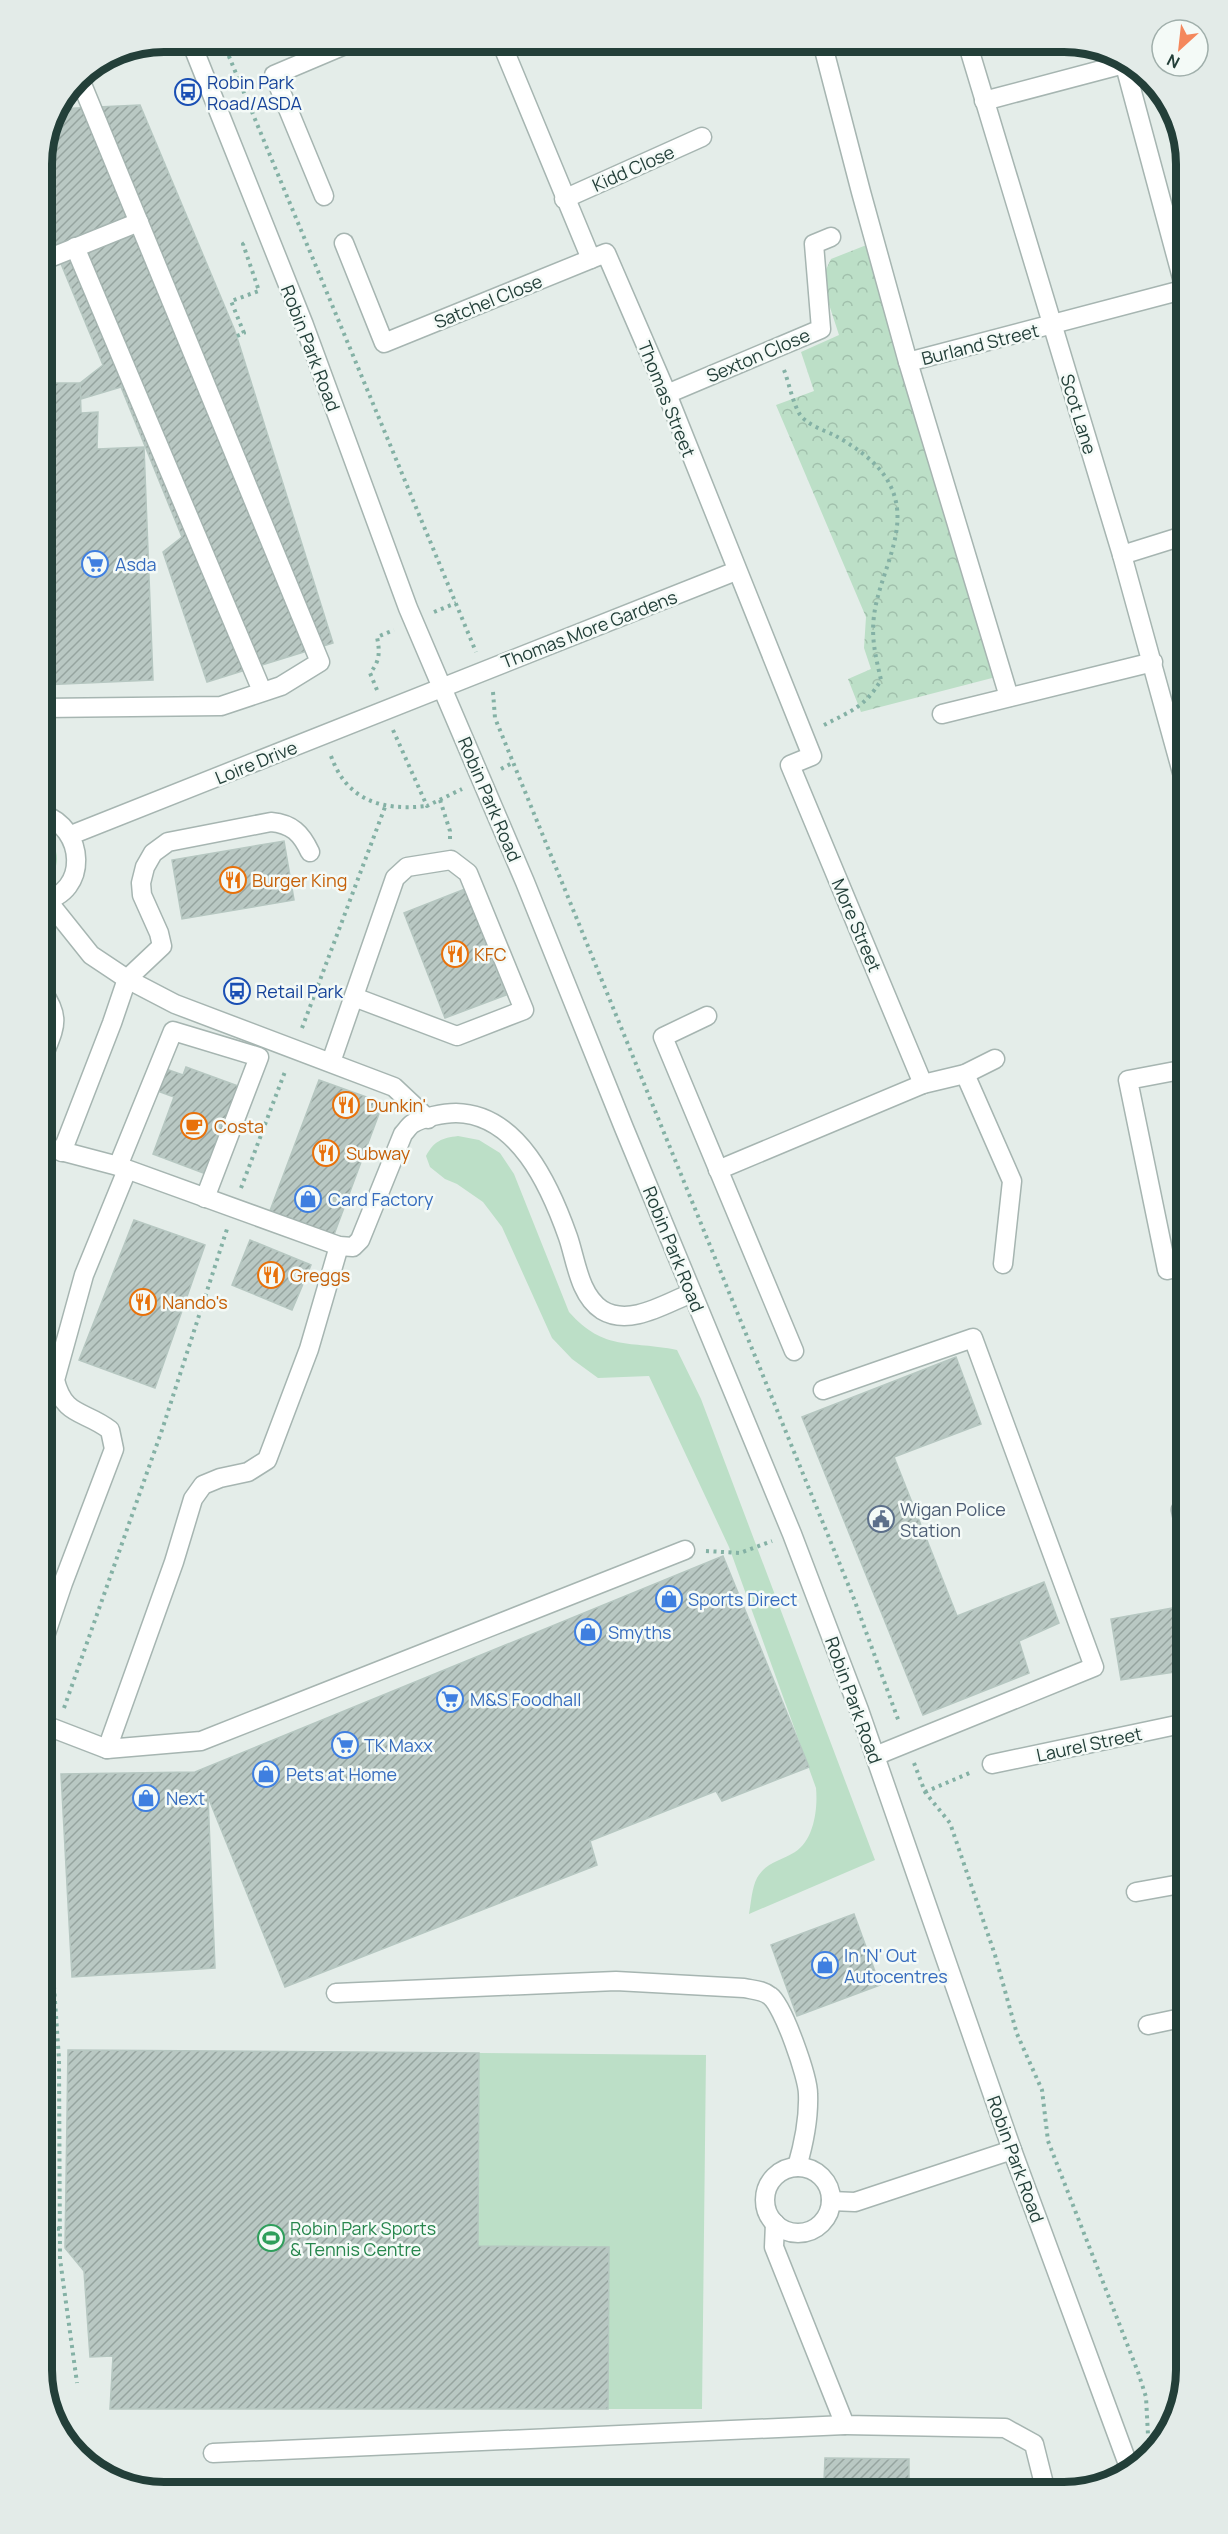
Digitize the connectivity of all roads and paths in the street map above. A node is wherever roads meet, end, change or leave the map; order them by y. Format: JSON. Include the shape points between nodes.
{"nodes":[{"id":1,"x":195,"y":53,"type":"edge"},
{"id":2,"x":228,"y":53,"type":"edge"},
{"id":3,"x":326,"y":53,"type":"edge"},
{"id":4,"x":505,"y":53,"type":"edge"},
{"id":5,"x":825,"y":53,"type":"edge"},
{"id":6,"x":970,"y":53,"type":"edge"},
{"id":7,"x":1115,"y":66,"type":"edge"},
{"id":8,"x":1127,"y":73,"type":"edge"},
{"id":9,"x":83,"y":88,"type":"edge"},
{"id":10,"x":984,"y":101,"type":"junction"},
{"id":11,"x":702,"y":137,"type":"dead end"},
{"id":12,"x":324,"y":196,"type":"dead end"},
{"id":13,"x":564,"y":199,"type":"junction"},
{"id":14,"x":139,"y":222,"type":"junction"},
{"id":15,"x":831,"y":237,"type":"dead end"},
{"id":16,"x":344,"y":243,"type":"dead end"},
{"id":17,"x":243,"y":244,"type":"dead end"},
{"id":18,"x":75,"y":247,"type":"junction"},
{"id":19,"x":1176,"y":253,"type":"edge"},
{"id":20,"x":53,"y":256,"type":"edge"},
{"id":21,"x":591,"y":259,"type":"junction"},
{"id":22,"x":1176,"y":292,"type":"edge"},
{"id":23,"x":1052,"y":325,"type":"junction"},
{"id":24,"x":237,"y":336,"type":"dead end"},
{"id":25,"x":777,"y":349,"type":"junction"},
{"id":26,"x":908,"y":362,"type":"junction"},
{"id":27,"x":667,"y":394,"type":"junction"},
{"id":28,"x":1176,"y":538,"type":"edge"},
{"id":29,"x":1122,"y":555,"type":"junction"},
{"id":30,"x":736,"y":571,"type":"junction"},
{"id":31,"x":376,"y":637,"type":"dead end"},
{"id":32,"x":470,"y":637,"type":"dead end"},
{"id":33,"x":1153,"y":662,"type":"junction"},
{"id":34,"x":370,"y":673,"type":"dead end"},
{"id":35,"x":442,"y":688,"type":"junction"},
{"id":36,"x":262,"y":691,"type":"junction"},
{"id":37,"x":1009,"y":697,"type":"junction"},
{"id":38,"x":495,"y":698,"type":"dead end"},
{"id":39,"x":53,"y":708,"type":"edge"},
{"id":40,"x":942,"y":714,"type":"dead end"},
{"id":41,"x":1176,"y":731,"type":"edge"},
{"id":42,"x":803,"y":736,"type":"junction"},
{"id":43,"x":401,"y":751,"type":"dead end"},
{"id":44,"x":790,"y":765,"type":"joint"},
{"id":45,"x":335,"y":766,"type":"dead end"},
{"id":46,"x":453,"y":793,"type":"dead end"},
{"id":47,"x":440,"y":800,"type":"junction"},
{"id":48,"x":427,"y":806,"type":"junction"},
{"id":49,"x":385,"y":807,"type":"junction"},
{"id":50,"x":53,"y":820,"type":"edge"},
{"id":51,"x":71,"y":835,"type":"junction"},
{"id":52,"x":310,"y":852,"type":"dead end"},
{"id":53,"x":451,"y":861,"type":"junction"},
{"id":54,"x":53,"y":897,"type":"edge"},
{"id":55,"x":53,"y":911,"type":"edge"},
{"id":56,"x":127,"y":979,"type":"junction"},
{"id":57,"x":354,"y":998,"type":"junction"},
{"id":58,"x":53,"y":1005,"type":"edge"},
{"id":59,"x":707,"y":1016,"type":"dead end"},
{"id":60,"x":53,"y":1030,"type":"edge"},
{"id":61,"x":294,"y":1048,"type":"junction"},
{"id":62,"x":994,"y":1059,"type":"dead end"},
{"id":63,"x":331,"y":1062,"type":"junction"},
{"id":64,"x":1176,"y":1071,"type":"edge"},
{"id":65,"x":965,"y":1074,"type":"junction"},
{"id":66,"x":923,"y":1084,"type":"junction"},
{"id":67,"x":428,"y":1119,"type":"junction"},
{"id":68,"x":53,"y":1149,"type":"edge"},
{"id":69,"x":62,"y":1152,"type":"junction"},
{"id":70,"x":123,"y":1168,"type":"junction"},
{"id":71,"x":718,"y":1170,"type":"junction"},
{"id":72,"x":205,"y":1198,"type":"junction"},
{"id":73,"x":233,"y":1209,"type":"junction"},
{"id":74,"x":339,"y":1246,"type":"junction"},
{"id":75,"x":1003,"y":1264,"type":"dead end"},
{"id":76,"x":1176,"y":1268,"type":"edge"},
{"id":77,"x":692,"y":1293,"type":"junction"},
{"id":78,"x":794,"y":1351,"type":"dead end"},
{"id":79,"x":823,"y":1390,"type":"dead end"},
{"id":80,"x":792,"y":1534,"type":"junction"},
{"id":81,"x":685,"y":1550,"type":"joint"},
{"id":82,"x":52,"y":1614,"type":"edge"},
{"id":83,"x":52,"y":1718,"type":"edge"},
{"id":84,"x":1176,"y":1725,"type":"edge"},
{"id":85,"x":52,"y":1728,"type":"edge"},
{"id":86,"x":907,"y":1744,"type":"junction"},
{"id":87,"x":107,"y":1749,"type":"junction"},
{"id":88,"x":875,"y":1756,"type":"junction"},
{"id":89,"x":992,"y":1764,"type":"joint"},
{"id":90,"x":925,"y":1792,"type":"junction"},
{"id":91,"x":1176,"y":1884,"type":"edge"},
{"id":92,"x":1136,"y":1892,"type":"dead end"},
{"id":93,"x":52,"y":1961,"type":"edge"},
{"id":94,"x":336,"y":1993,"type":"dead end"},
{"id":95,"x":1176,"y":2019,"type":"edge"},
{"id":96,"x":1148,"y":2025,"type":"dead end"},
{"id":97,"x":1012,"y":2150,"type":"junction"},
{"id":98,"x":797,"y":2166,"type":"junction"},
{"id":99,"x":831,"y":2201,"type":"junction"},
{"id":100,"x":775,"y":2223,"type":"junction"},
{"id":101,"x":52,"y":2229,"type":"edge"},
{"id":102,"x":62,"y":2229,"type":"junction"},
{"id":103,"x":77,"y":2383,"type":"dead end"},
{"id":104,"x":845,"y":2425,"type":"junction"},
{"id":105,"x":1150,"y":2441,"type":"edge"},
{"id":106,"x":213,"y":2453,"type":"dead end"},
{"id":107,"x":1127,"y":2461,"type":"edge"},
{"id":108,"x":1043,"y":2482,"type":"edge"}],
"edges":[{"from":1,"to":35,"type":"street","name":"Robin Park Road"},
{"from":2,"to":32,"type":"path"},
{"from":3,"to":12,"type":"street","via":[[274,75]]},
{"from":4,"to":13,"type":"street"},
{"from":5,"to":26,"type":"street"},
{"from":6,"to":10,"type":"street","name":"Scot Lane"},
{"from":7,"to":10,"type":"street"},
{"from":8,"to":19,"type":"street"},
{"from":9,"to":14,"type":"street"},
{"from":10,"to":23,"type":"street","name":"Scot Lane"},
{"from":11,"to":13,"type":"street","name":"Kidd Close"},
{"from":13,"to":21,"type":"street"},
{"from":14,"to":18,"type":"street"},
{"from":14,"to":36,"type":"street","via":[[320,662],[281,686]]},
{"from":15,"to":25,"type":"street","name":"Sexton Close","via":[[814,244],[821,328]]},
{"from":16,"to":21,"type":"street","name":"Satchel Close","via":[[384,343]]},
{"from":17,"to":24,"type":"path","via":[[259,291],[231,301],[244,333]]},
{"from":18,"to":20,"type":"street"},
{"from":18,"to":36,"type":"street"},
{"from":21,"to":27,"type":"street","name":"Thomas Street","via":[[606,253]]},
{"from":22,"to":23,"type":"street","name":"Burland Street"},
{"from":23,"to":26,"type":"street","name":"Burland Street"},
{"from":23,"to":29,"type":"street","name":"Scot Lane"},
{"from":25,"to":27,"type":"street","name":"Sexton Close"},
{"from":25,"to":42,"type":"path","via":[[800,415],[876,466],[889,482],[898,514],[897,534],[874,615],[872,642],[881,680],[861,707]]},
{"from":26,"to":37,"type":"street"},
{"from":27,"to":30,"type":"street","name":"Thomas Street"},
{"from":28,"to":29,"type":"street"},
{"from":29,"to":33,"type":"street","name":"Scot Lane"},
{"from":30,"to":35,"type":"street","name":"Thomas More Gardens"},
{"from":30,"to":42,"type":"street","name":"Thomas Street"},
{"from":31,"to":34,"type":"path","via":[[380,651],[378,663]]},
{"from":33,"to":37,"type":"street"},
{"from":33,"to":41,"type":"street","name":"Scot Lane"},
{"from":35,"to":51,"type":"street","name":"Loire Drive"},
{"from":35,"to":77,"type":"street","name":"Robin Park Road"},
{"from":36,"to":39,"type":"street","via":[[221,706]]},
{"from":37,"to":40,"type":"street"},
{"from":38,"to":86,"type":"path","via":[[495,718],[854,1599]]},
{"from":42,"to":44,"type":"street","name":"Thomas Street","via":[[812,756]]},
{"from":43,"to":48,"type":"path"},
{"from":44,"to":66,"type":"street","name":"More Street"},
{"from":45,"to":49,"type":"path","via":[[354,791]]},
{"from":46,"to":47,"type":"path"},
{"from":47,"to":48,"type":"path"},
{"from":47,"to":53,"type":"path","via":[[450,831]]},
{"from":48,"to":49,"type":"path"},
{"from":49,"to":61,"type":"path"},
{"from":50,"to":51,"type":"street"},
{"from":51,"to":54,"type":"street","via":[[76,848],[74,874]]},
{"from":52,"to":56,"type":"street","via":[[304,838],[286,823],[271,822],[168,842],[153,853],[141,883],[162,946]]},
{"from":53,"to":57,"type":"street","via":[[407,867],[395,878]]},
{"from":53,"to":57,"type":"street","via":[[468,873],[524,1010],[457,1036]]},
{"from":55,"to":56,"type":"street","via":[[91,955]]},
{"from":56,"to":61,"type":"street","via":[[176,1004]]},
{"from":56,"to":69,"type":"street"},
{"from":57,"to":63,"type":"street"},
{"from":58,"to":60,"type":"street","via":[[56,1020]]},
{"from":59,"to":71,"type":"street","via":[[663,1037]]},
{"from":61,"to":63,"type":"street"},
{"from":61,"to":73,"type":"path"},
{"from":62,"to":65,"type":"street"},
{"from":63,"to":67,"type":"street","via":[[394,1087]]},
{"from":64,"to":76,"type":"street","via":[[1128,1080],[1167,1270]]},
{"from":65,"to":66,"type":"street"},
{"from":65,"to":75,"type":"street","via":[[1012,1181]]},
{"from":66,"to":71,"type":"street"},
{"from":67,"to":74,"type":"street","via":[[412,1124],[403,1134],[360,1240],[353,1247]]},
{"from":67,"to":77,"type":"street","via":[[448,1113],[470,1113],[496,1123],[518,1142],[544,1183],[580,1277],[601,1309],[617,1316],[633,1316]]},
{"from":68,"to":69,"type":"street"},
{"from":69,"to":70,"type":"street"},
{"from":70,"to":72,"type":"street"},
{"from":70,"to":72,"type":"street","via":[[173,1031],[259,1057]]},
{"from":70,"to":82,"type":"street","via":[[84,1275],[54,1380],[58,1395],[68,1408],[110,1430],[114,1449]]},
{"from":71,"to":78,"type":"street"},
{"from":72,"to":73,"type":"street"},
{"from":73,"to":74,"type":"street"},
{"from":73,"to":83,"type":"path","via":[[162,1430]]},
{"from":74,"to":87,"type":"street","via":[[309,1349],[267,1460],[248,1472],[203,1485],[193,1499]]},
{"from":77,"to":80,"type":"street","name":"Robin Park Road"},
{"from":79,"to":86,"type":"street","via":[[973,1338],[1094,1667]]},
{"from":80,"to":81,"type":"path","via":[[740,1554]]},
{"from":80,"to":88,"type":"street","name":"Robin Park Road"},
{"from":81,"to":87,"type":"street","via":[[201,1741]]},
{"from":84,"to":89,"type":"street","name":"Laurel Street"},
{"from":85,"to":87,"type":"street"},
{"from":86,"to":88,"type":"street"},
{"from":86,"to":90,"type":"path"},
{"from":88,"to":97,"type":"street","name":"Robin Park Road"},
{"from":89,"to":90,"type":"path"},
{"from":90,"to":105,"type":"path","via":[[950,1823],[1017,2034],[1042,2090],[1048,2141],[1138,2372],[1146,2397]]},
{"from":91,"to":92,"type":"street"},
{"from":93,"to":102,"type":"path","via":[[59,2059]]},
{"from":94,"to":98,"type":"street","via":[[616,1981],[762,1991],[772,1996],[789,2030],[809,2091],[806,2134]]},
{"from":95,"to":96,"type":"street"},
{"from":97,"to":99,"type":"street","via":[[855,2202]]},
{"from":97,"to":107,"type":"street","name":"Robin Park Road"},
{"from":98,"to":99,"type":"street","via":[[818,2173]]},
{"from":98,"to":100,"type":"street","via":[[777,2174],[770,2183],[765,2204]]},
{"from":99,"to":100,"type":"street","via":[[823,2221],[804,2232],[794,2233]]},
{"from":100,"to":104,"type":"street","via":[[774,2247]]},
{"from":101,"to":102,"type":"path"},
{"from":102,"to":103,"type":"path","via":[[60,2259]]},
{"from":104,"to":106,"type":"street"},
{"from":104,"to":108,"type":"street","via":[[1005,2428],[1034,2444]]}]}
